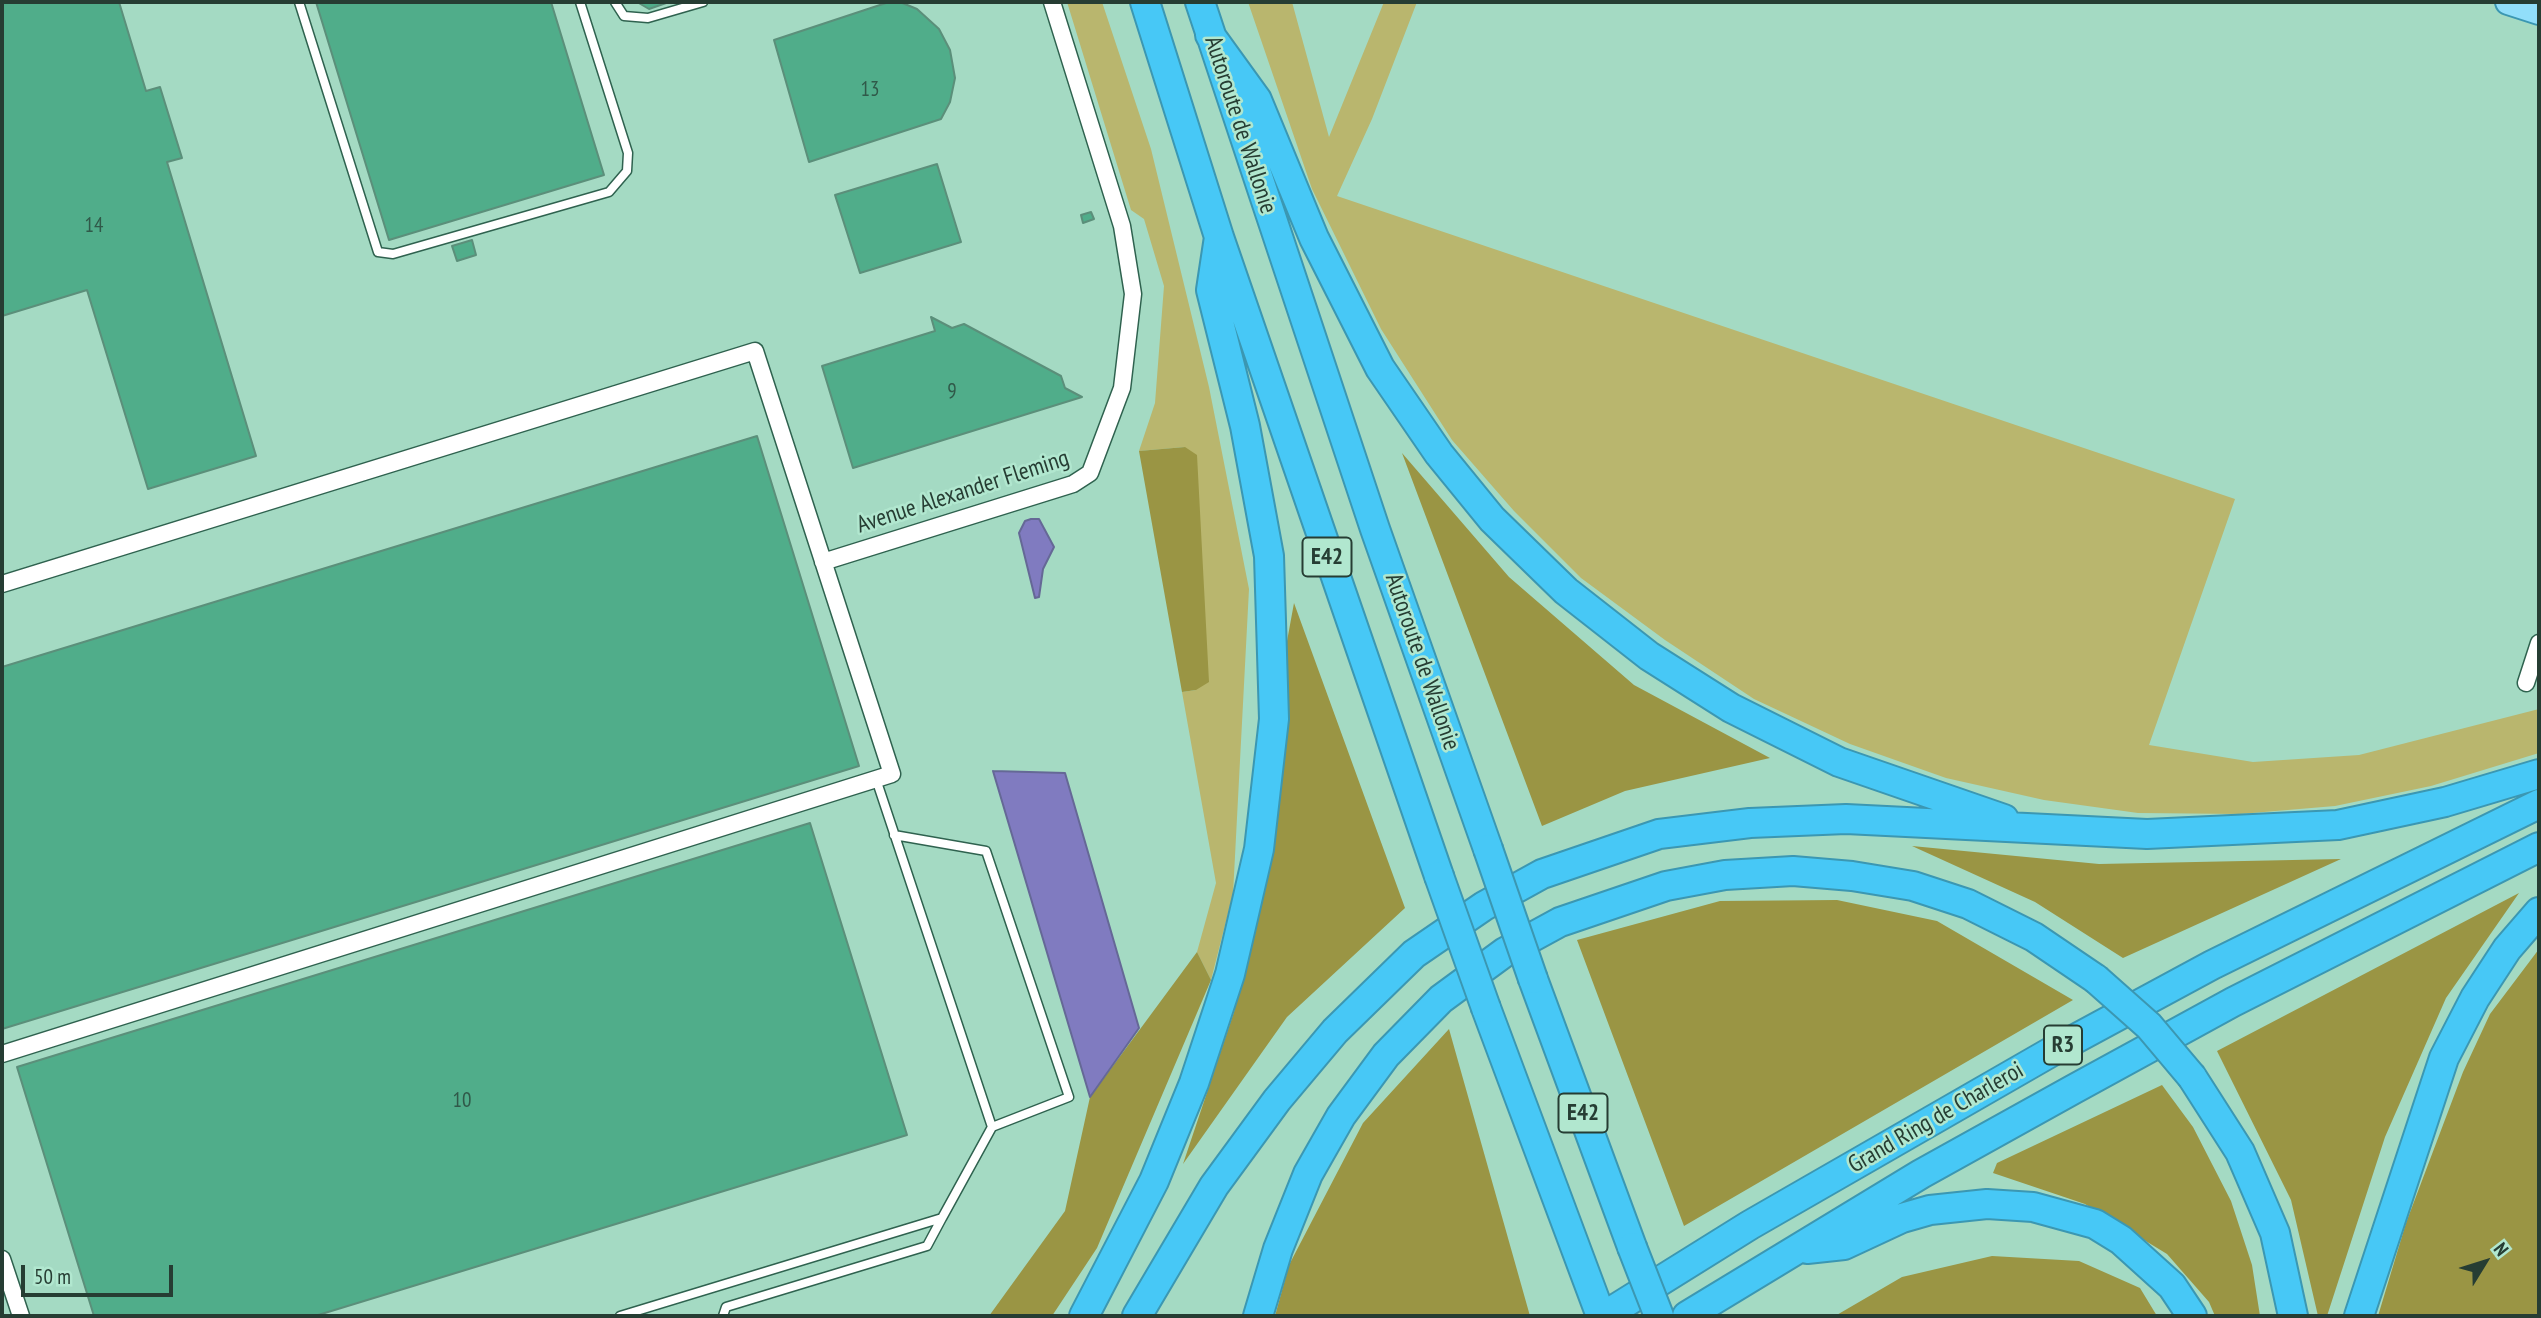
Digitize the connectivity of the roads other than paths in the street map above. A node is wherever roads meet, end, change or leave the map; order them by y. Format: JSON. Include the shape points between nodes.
{"nodes":[{"id":1,"x":299,"y":2,"type":"edge"},
{"id":2,"x":580,"y":2,"type":"edge"},
{"id":3,"x":615,"y":2,"type":"edge"},
{"id":4,"x":703,"y":2,"type":"edge"},
{"id":5,"x":1052,"y":2,"type":"edge"},
{"id":6,"x":1145,"y":2,"type":"edge"},
{"id":7,"x":1199,"y":2,"type":"edge"},
{"id":8,"x":2508,"y":2,"type":"edge"},
{"id":9,"x":2539,"y":12,"type":"edge"},
{"id":10,"x":1210,"y":35,"type":"junction"},
{"id":11,"x":1219,"y":237,"type":"junction"},
{"id":12,"x":823,"y":562,"type":"junction"},
{"id":13,"x":2,"y":584,"type":"edge"},
{"id":14,"x":2539,"y":643,"type":"edge"},
{"id":15,"x":2526,"y":683,"type":"dead end"},
{"id":16,"x":2539,"y":774,"type":"edge"},
{"id":17,"x":876,"y":779,"type":"junction"},
{"id":18,"x":2539,"y":804,"type":"edge"},
{"id":19,"x":2033,"y":830,"type":"junction"},
{"id":20,"x":894,"y":835,"type":"junction"},
{"id":21,"x":2539,"y":847,"type":"edge"},
{"id":22,"x":2539,"y":912,"type":"edge"},
{"id":23,"x":2,"y":1054,"type":"edge"},
{"id":24,"x":992,"y":1127,"type":"junction"},
{"id":25,"x":942,"y":1218,"type":"junction"},
{"id":26,"x":1797,"y":1251,"type":"junction"},
{"id":27,"x":2,"y":1259,"type":"edge"},
{"id":28,"x":20,"y":1316,"type":"edge"},
{"id":29,"x":620,"y":1316,"type":"edge"},
{"id":30,"x":723,"y":1316,"type":"edge"},
{"id":31,"x":1084,"y":1316,"type":"edge"},
{"id":32,"x":1137,"y":1316,"type":"edge"},
{"id":33,"x":1258,"y":1316,"type":"edge"},
{"id":34,"x":1602,"y":1316,"type":"edge"},
{"id":35,"x":1659,"y":1316,"type":"edge"},
{"id":36,"x":1687,"y":1316,"type":"edge"},
{"id":37,"x":2192,"y":1316,"type":"edge"},
{"id":38,"x":2293,"y":1316,"type":"edge"},
{"id":39,"x":2359,"y":1316,"type":"edge"}],
"edges":[{"from":1,"to":2,"type":"lane","via":[[378,252],[393,254],[609,192],[627,171],[628,153]]},
{"from":3,"to":4,"type":"lane","via":[[624,16],[648,18]]},
{"from":5,"to":12,"type":"street","name":"Avenue Alexander Fleming","via":[[1122,226],[1133,293],[1122,388],[1090,473],[1073,484]]},
{"from":6,"to":11,"type":"highway","number":"E42"},
{"from":7,"to":10,"type":"highway","name":"Autoroute de Wallonie","number":"E42"},
{"from":8,"to":9,"type":"main road"},
{"from":10,"to":19,"type":"highway","via":[[1257,100],[1314,238],[1380,368],[1484,510],[1557,582],[1649,656],[1731,708],[1839,762]]},
{"from":10,"to":35,"type":"highway","name":"Autoroute de Wallonie","number":"E42","bridge":true,"via":[[1533,979]]},
{"from":11,"to":31,"type":"highway","via":[[1211,290],[1245,426],[1269,556],[1274,719],[1259,849],[1230,974],[1194,1083],[1154,1181]]},
{"from":11,"to":34,"type":"highway","number":"E42","bridge":true,"via":[[1486,1008]]},
{"from":12,"to":13,"type":"street","via":[[755,351]]},
{"from":12,"to":17,"type":"street","via":[[892,774]]},
{"from":14,"to":15,"type":"street"},
{"from":16,"to":19,"type":"highway","via":[[2445,803],[2338,825],[2147,834]]},
{"from":17,"to":20,"type":"lane"},
{"from":17,"to":23,"type":"street"},
{"from":18,"to":34,"type":"highway","name":"Grand Ring de Charleroi","number":"R3","via":[[2212,965],[2051,1052]]},
{"from":19,"to":32,"type":"highway","via":[[1846,819],[1750,823],[1659,834],[1542,874],[1413,954],[1335,1031],[1214,1186]]},
{"from":20,"to":24,"type":"lane"},
{"from":20,"to":24,"type":"lane","via":[[986,851],[1069,1097]]},
{"from":21,"to":26,"type":"highway","name":"Grand Ring de Charleroi","number":"R3","via":[[2233,1002],[1921,1174]]},
{"from":22,"to":39,"type":"highway","via":[[2507,949],[2444,1058]]},
{"from":24,"to":25,"type":"lane"},
{"from":25,"to":29,"type":"lane"},
{"from":25,"to":30,"type":"lane","via":[[927,1246],[726,1307]]},
{"from":26,"to":36,"type":"highway","name":"Grand Ring de Charleroi","number":"R3"},
{"from":26,"to":37,"type":"highway","via":[[1844,1245],[1902,1218],[1942,1208],[2033,1206],[2095,1224],[2121,1240],[2172,1286]]},
{"from":27,"to":28,"type":"street"},
{"from":33,"to":38,"type":"highway","bridge":true,"via":[[1308,1174],[1341,1116],[1385,1055],[1441,999],[1505,952],[1560,922],[1666,886],[1725,875],[1793,871],[1913,886],[1968,904],[2035,937],[2095,979],[2149,1026],[2192,1077],[2240,1152],[2275,1233]]}]}
